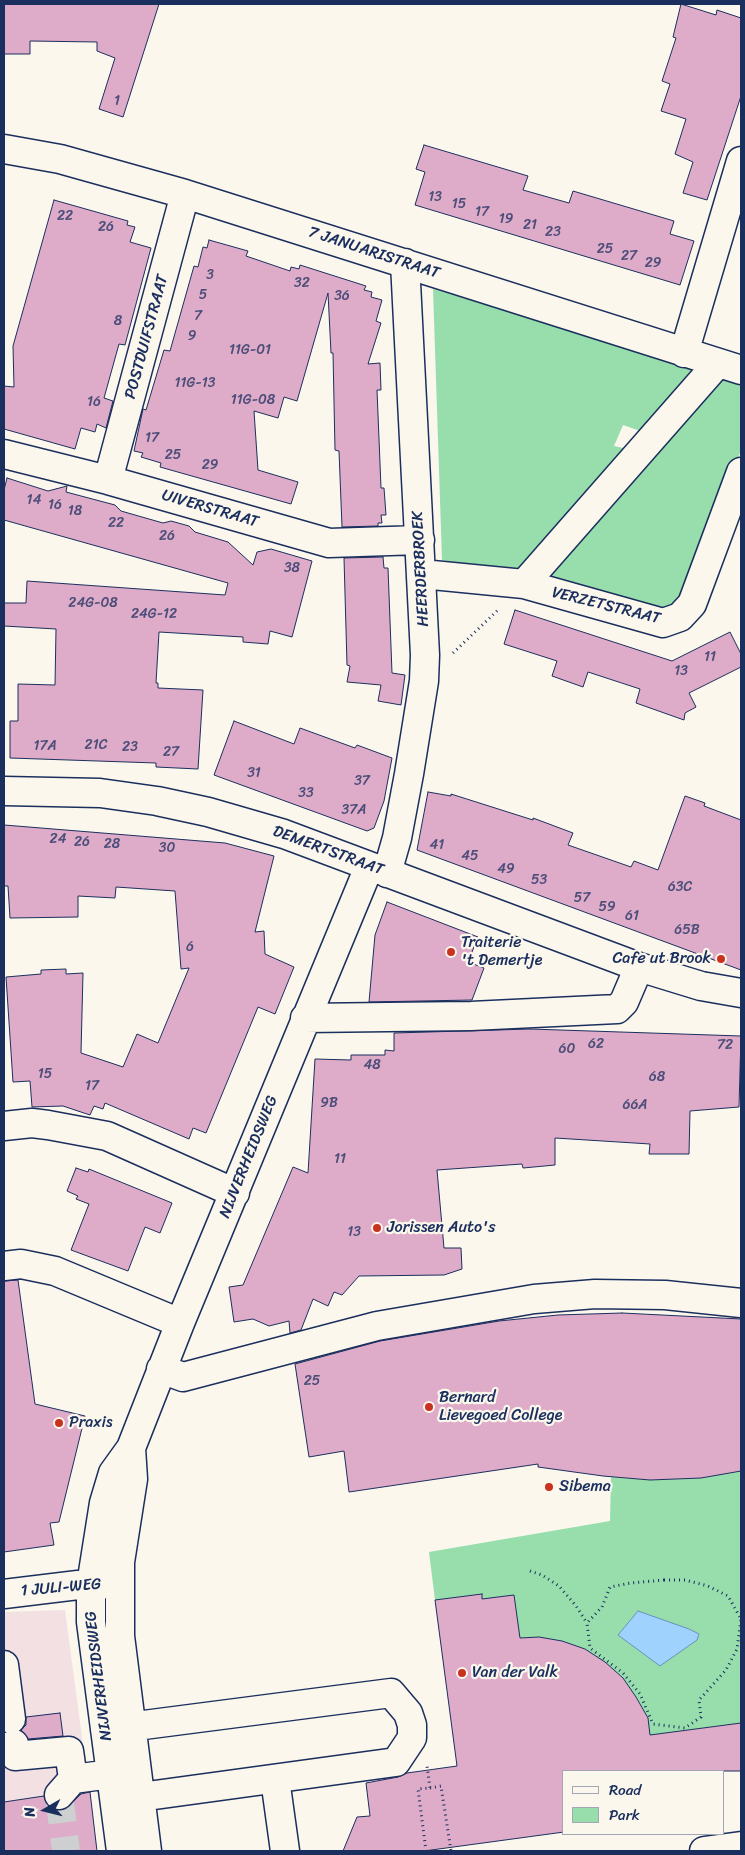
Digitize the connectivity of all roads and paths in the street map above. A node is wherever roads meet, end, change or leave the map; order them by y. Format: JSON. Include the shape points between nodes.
{"nodes":[{"id":1,"x":4,"y":149,"type":"edge"},
{"id":2,"x":741,"y":161,"type":"edge"},
{"id":3,"x":185,"y":194,"type":"junction"},
{"id":4,"x":405,"y":263,"type":"junction"},
{"id":5,"x":684,"y":353,"type":"junction"},
{"id":6,"x":730,"y":366,"type":"edge"},
{"id":7,"x":4,"y":454,"type":"edge"},
{"id":8,"x":741,"y":472,"type":"edge"},
{"id":9,"x":108,"y":480,"type":"junction"},
{"id":10,"x":420,"y":540,"type":"junction"},
{"id":11,"x":422,"y":574,"type":"junction"},
{"id":12,"x":524,"y":584,"type":"junction"},
{"id":13,"x":424,"y":681,"type":"junction"},
{"id":14,"x":4,"y":791,"type":"edge"},
{"id":15,"x":378,"y":870,"type":"junction"},
{"id":16,"x":639,"y":967,"type":"junction"},
{"id":17,"x":741,"y":993,"type":"edge"},
{"id":18,"x":305,"y":1018,"type":"junction"},
{"id":19,"x":4,"y":1126,"type":"edge"},
{"id":20,"x":235,"y":1193,"type":"junction"},
{"id":21,"x":4,"y":1266,"type":"edge"},
{"id":22,"x":741,"y":1303,"type":"edge"},
{"id":23,"x":180,"y":1323,"type":"junction"},
{"id":24,"x":161,"y":1369,"type":"junction"},
{"id":25,"x":131,"y":1448,"type":"junction"},
{"id":26,"x":530,"y":1571,"type":"dead end"},
{"id":27,"x":119,"y":1584,"type":"junction"},
{"id":28,"x":91,"y":1585,"type":"junction"},
{"id":29,"x":4,"y":1594,"type":"edge"},
{"id":30,"x":587,"y":1623,"type":"junction"},
{"id":31,"x":4,"y":1665,"type":"edge"},
{"id":32,"x":131,"y":1727,"type":"junction"},
{"id":33,"x":105,"y":1730,"type":"junction"},
{"id":34,"x":408,"y":1744,"type":"junction"},
{"id":35,"x":111,"y":1774,"type":"junction"},
{"id":36,"x":275,"y":1779,"type":"junction"},
{"id":37,"x":430,"y":1788,"type":"junction"},
{"id":38,"x":140,"y":1797,"type":"junction"},
{"id":39,"x":741,"y":1846,"type":"edge"},
{"id":40,"x":121,"y":1851,"type":"edge"},
{"id":41,"x":147,"y":1851,"type":"edge"},
{"id":42,"x":285,"y":1851,"type":"edge"},
{"id":43,"x":426,"y":1851,"type":"edge"},
{"id":44,"x":451,"y":1851,"type":"edge"},
{"id":45,"x":704,"y":1851,"type":"edge"}],
"edges":[{"from":1,"to":3,"type":"street","name":"7 JANUARISTRAAT","via":[[60,159]]},
{"from":2,"to":5,"type":"street"},
{"from":3,"to":4,"type":"street","name":"7 JANUARISTRAAT"},
{"from":3,"to":9,"type":"street","name":"POSTDUIFSTRAAT"},
{"from":4,"to":5,"type":"street","name":"7 JANUARISTRAAT"},
{"from":4,"to":10,"type":"street","name":"HEERDERBROEK"},
{"from":5,"to":6,"type":"street","name":"7 JANUARISTRAAT"},
{"from":6,"to":12,"type":"street","name":"VERZETSTRAAT"},
{"from":7,"to":9,"type":"street","name":"UIVERSTRAAT"},
{"from":8,"to":12,"type":"street","name":"VERZETSTRAAT","via":[[692,604],[680,617],[663,623]]},
{"from":9,"to":10,"type":"street","name":"UIVERSTRAAT","via":[[329,543]]},
{"from":10,"to":11,"type":"street","name":"HEERDERBROEK"},
{"from":11,"to":12,"type":"street","name":"VERZETSTRAAT"},
{"from":11,"to":13,"type":"street","name":"HEERDERBROEK"},
{"from":12,"to":13,"type":"path"},
{"from":13,"to":15,"type":"street","name":"HEERDERBROEK","via":[[397,838]]},
{"from":14,"to":15,"type":"street","name":"DEMERTSTRAAT","via":[[100,793],[157,801],[284,834]]},
{"from":15,"to":16,"type":"street","name":"DEMERTSTRAAT"},
{"from":15,"to":18,"type":"street","name":"NIJVERHEIDSWEG"},
{"from":16,"to":17,"type":"street","name":"DEMERTSTRAAT","via":[[700,986]]},
{"from":16,"to":18,"type":"street","via":[[624,1002],[617,1008],[471,1016]]},
{"from":18,"to":20,"type":"street","name":"NIJVERHEIDSWEG"},
{"from":19,"to":20,"type":"street","via":[[48,1125],[107,1136]]},
{"from":20,"to":23,"type":"street","name":"NIJVERHEIDSWEG"},
{"from":21,"to":23,"type":"street","via":[[21,1264],[55,1271]]},
{"from":22,"to":24,"type":"street","via":[[665,1295],[595,1294],[534,1299],[378,1326],[183,1377]]},
{"from":23,"to":24,"type":"street","name":"NIJVERHEIDSWEG"},
{"from":24,"to":25,"type":"street","name":"NIJVERHEIDSWEG"},
{"from":25,"to":27,"type":"street","name":"NIJVERHEIDSWEG","via":[[133,1479],[122,1542]]},
{"from":25,"to":28,"type":"street","name":"NIJVERHEIDSWEG","via":[[113,1473],[106,1495]]},
{"from":26,"to":30,"type":"path","via":[[559,1586]]},
{"from":27,"to":28,"type":"street","name":"1 JULI-WEG"},
{"from":27,"to":32,"type":"street","name":"NIJVERHEIDSWEG","via":[[120,1636]]},
{"from":28,"to":29,"type":"street","name":"1 JULI-WEG"},
{"from":28,"to":33,"type":"street","name":"NIJVERHEIDSWEG","via":[[92,1639]]},
{"from":30,"to":30,"type":"path","via":[[602,1607],[610,1587],[631,1582],[686,1580],[728,1596],[741,1619],[741,1632],[737,1649],[726,1670],[699,1700],[701,1717],[685,1728],[653,1724],[640,1694],[623,1674],[590,1648]]},
{"from":31,"to":35,"type":"street","via":[[15,1756],[69,1751],[66,1787]]},
{"from":32,"to":33,"type":"street"},
{"from":32,"to":34,"type":"street","via":[[391,1693],[410,1718],[412,1738]]},
{"from":32,"to":38,"type":"street","name":"NIJVERHEIDSWEG"},
{"from":33,"to":35,"type":"street","name":"NIJVERHEIDSWEG"},
{"from":34,"to":36,"type":"street","via":[[396,1762]]},
{"from":34,"to":37,"type":"path","via":[[427,1762]]},
{"from":35,"to":38,"type":"street"},
{"from":35,"to":40,"type":"street","name":"NIJVERHEIDSWEG"},
{"from":36,"to":38,"type":"street"},
{"from":36,"to":42,"type":"street"},
{"from":37,"to":43,"type":"path","via":[[418,1789]]},
{"from":37,"to":44,"type":"path","via":[[441,1786]]},
{"from":38,"to":41,"type":"street","name":"NIJVERHEIDSWEG"},
{"from":39,"to":45,"type":"street"}]}
